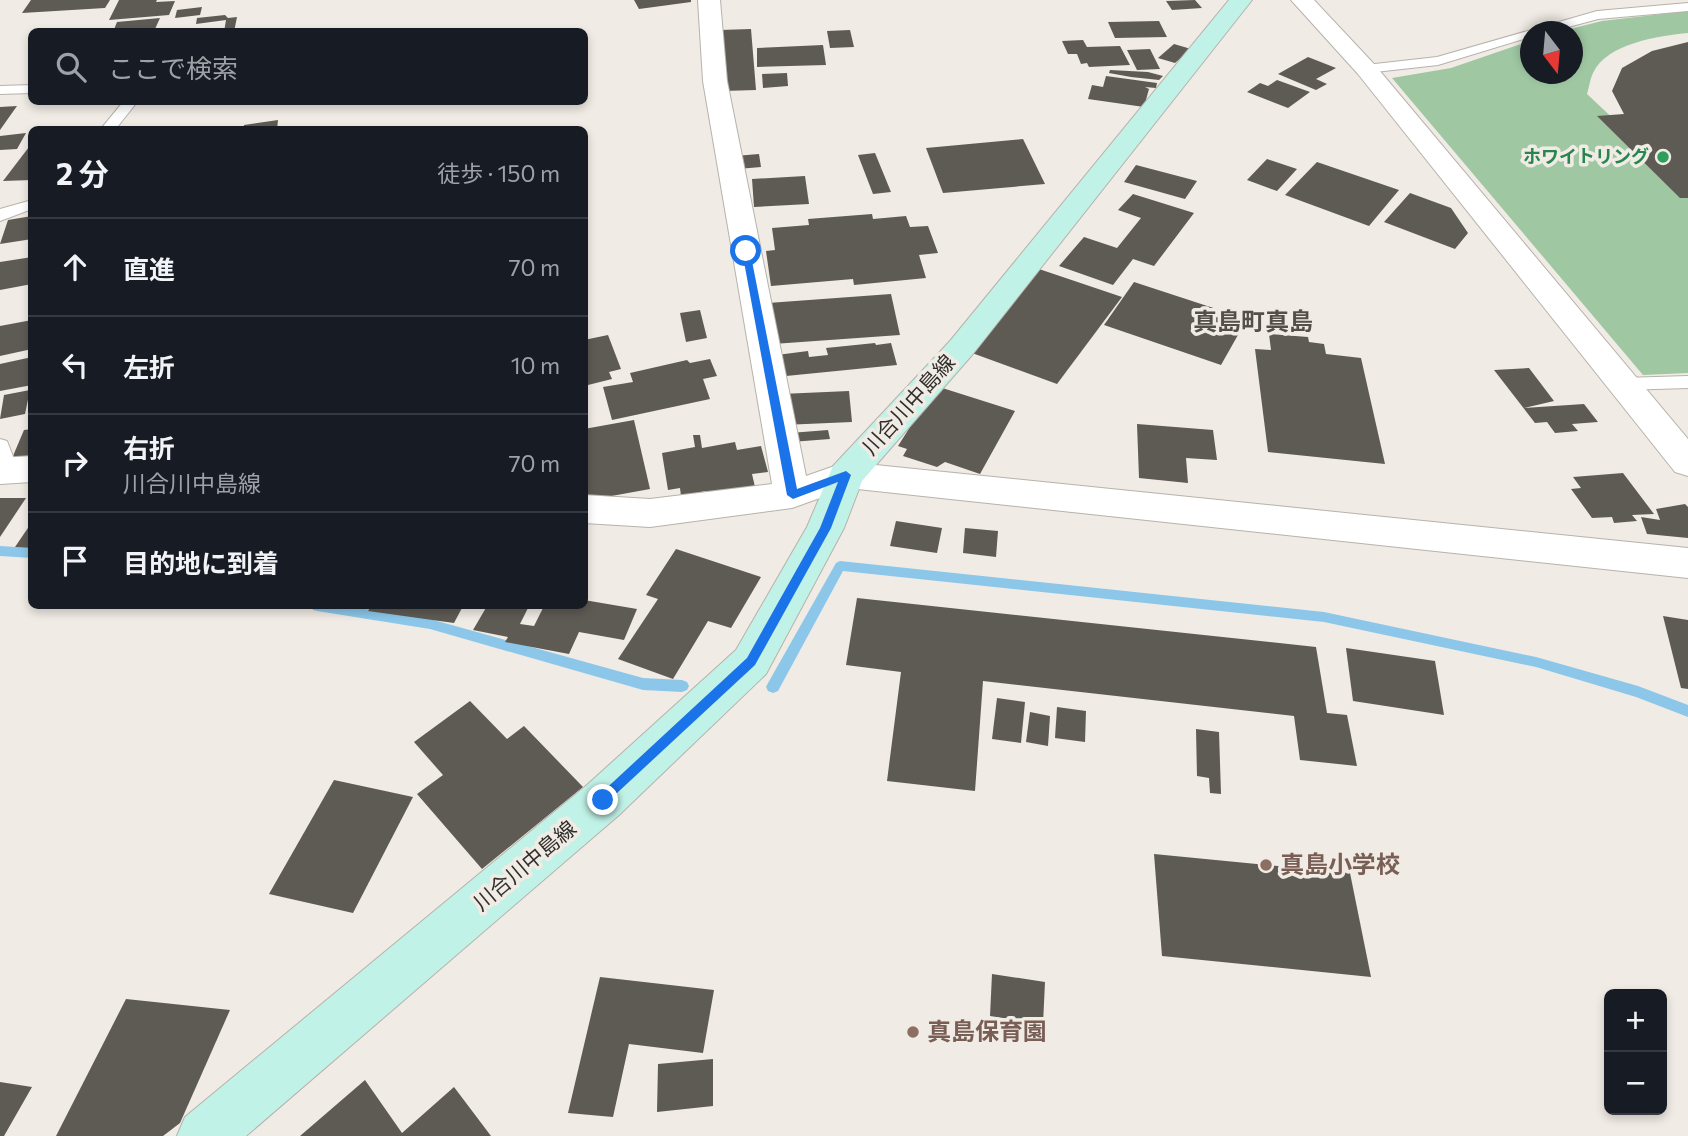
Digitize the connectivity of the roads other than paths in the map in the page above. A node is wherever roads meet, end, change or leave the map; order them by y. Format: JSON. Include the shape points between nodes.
{"nodes":[{"id":1,"x":709,"y":0,"type":"edge"},
{"id":2,"x":1241,"y":0,"type":"edge"},
{"id":3,"x":1302,"y":0,"type":"edge"},
{"id":4,"x":1688,"y":7,"type":"edge"},
{"id":5,"x":1574,"y":21,"type":"edge"},
{"id":6,"x":1520,"y":36,"type":"edge"},
{"id":7,"x":1366,"y":69,"type":"junction"},
{"id":8,"x":28,"y":89,"type":"edge"},
{"id":9,"x":0,"y":90,"type":"edge"},
{"id":10,"x":128,"y":105,"type":"edge"},
{"id":11,"x":110,"y":126,"type":"edge"},
{"id":12,"x":28,"y":205,"type":"edge"},
{"id":13,"x":0,"y":216,"type":"edge"},
{"id":14,"x":1688,"y":382,"type":"edge"},
{"id":15,"x":1623,"y":384,"type":"junction"},
{"id":16,"x":1688,"y":463,"type":"edge"},
{"id":17,"x":846,"y":475,"type":"junction"},
{"id":18,"x":793,"y":495,"type":"junction"},
{"id":19,"x":588,"y":509,"type":"edge"},
{"id":20,"x":1688,"y":563,"type":"edge"},
{"id":21,"x":204,"y":1136,"type":"edge"}],
"edges":[{"from":1,"to":18,"type":"street","via":[[715,81]]},
{"from":2,"to":17,"type":"main road","name":"川合川中島線","via":[[961,348]]},
{"from":3,"to":7,"type":"street"},
{"from":4,"to":5,"type":"lane"},
{"from":6,"to":7,"type":"lane","via":[[1438,61]]},
{"from":7,"to":15,"type":"street"},
{"from":8,"to":9,"type":"lane"},
{"from":10,"to":11,"type":"lane"},
{"from":12,"to":13,"type":"lane"},
{"from":14,"to":15,"type":"lane"},
{"from":15,"to":16,"type":"street"},
{"from":17,"to":18,"type":"street"},
{"from":17,"to":20,"type":"street"},
{"from":17,"to":21,"type":"main road","name":"川合川中島線","via":[[825,528],[751,662],[603,800]]},
{"from":18,"to":19,"type":"street","via":[[650,513]]}]}
